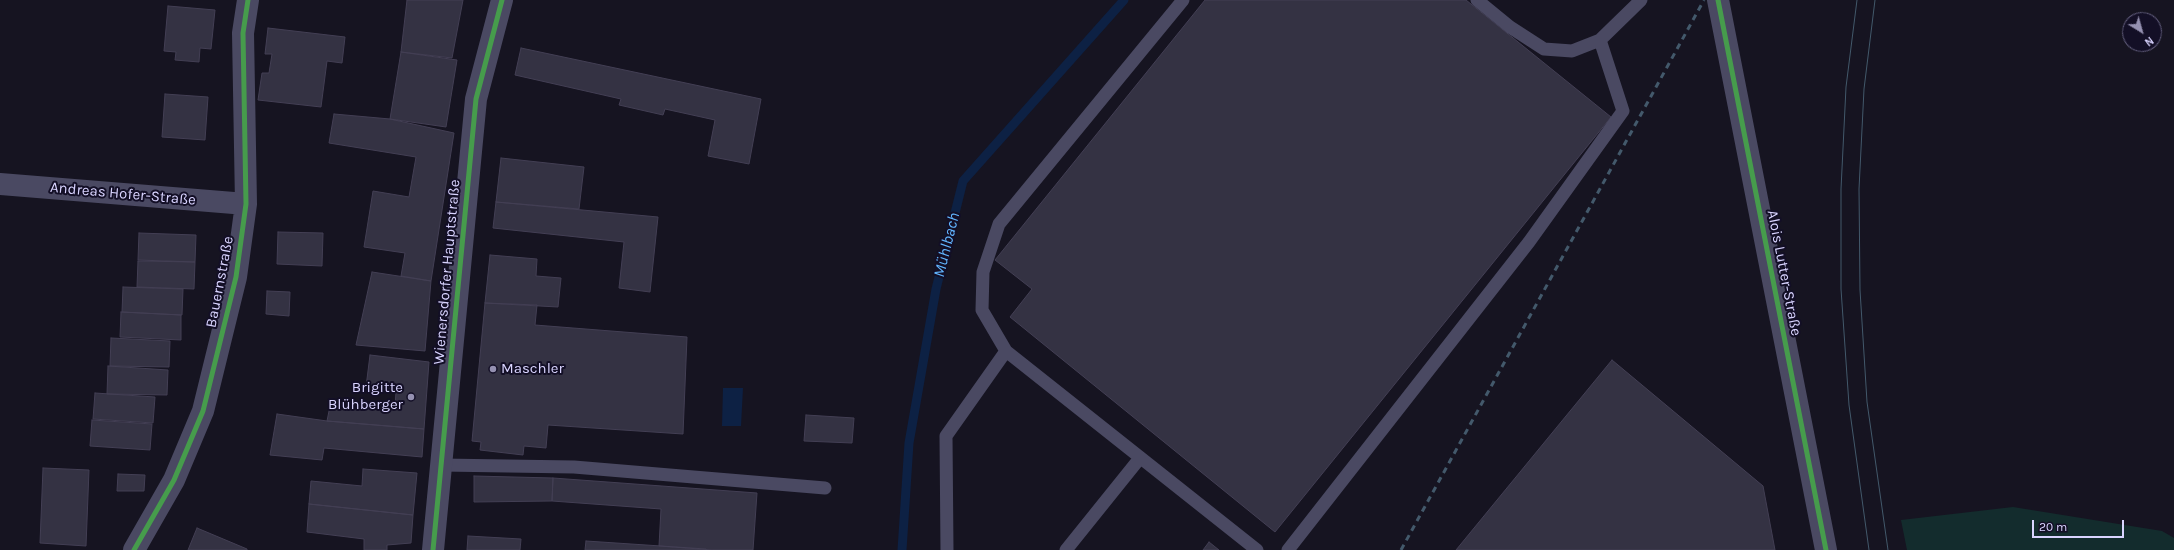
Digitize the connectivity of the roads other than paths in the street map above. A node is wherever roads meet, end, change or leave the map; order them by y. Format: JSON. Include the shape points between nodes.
{"nodes":[{"id":1,"x":248,"y":0,"type":"edge"},
{"id":2,"x":502,"y":0,"type":"edge"},
{"id":3,"x":1183,"y":0,"type":"edge"},
{"id":4,"x":1477,"y":0,"type":"edge"},
{"id":5,"x":1641,"y":0,"type":"edge"},
{"id":6,"x":1718,"y":0,"type":"edge"},
{"id":7,"x":1600,"y":40,"type":"junction"},
{"id":8,"x":0,"y":184,"type":"edge"},
{"id":9,"x":246,"y":204,"type":"junction"},
{"id":10,"x":1006,"y":351,"type":"junction"},
{"id":11,"x":1140,"y":458,"type":"junction"},
{"id":12,"x":441,"y":465,"type":"junction"},
{"id":13,"x":825,"y":488,"type":"dead end"},
{"id":14,"x":134,"y":550,"type":"edge"},
{"id":15,"x":433,"y":550,"type":"edge"},
{"id":16,"x":947,"y":550,"type":"edge"},
{"id":17,"x":1066,"y":550,"type":"edge"},
{"id":18,"x":1257,"y":550,"type":"edge"},
{"id":19,"x":1288,"y":550,"type":"edge"},
{"id":20,"x":1826,"y":550,"type":"edge"}],
"edges":[{"from":1,"to":9,"type":"street","name":"Bauernstraße","via":[[243,33]]},
{"from":2,"to":12,"type":"street","name":"Wienersdorfer Hauptstraße","via":[[476,99]]},
{"from":3,"to":10,"type":"lane","via":[[999,224],[983,272],[982,310]]},
{"from":4,"to":7,"type":"lane","via":[[1510,27],[1544,49],[1572,51]]},
{"from":5,"to":7,"type":"lane"},
{"from":6,"to":20,"type":"street","name":"Alois Lutter-Straße"},
{"from":7,"to":19,"type":"lane","via":[[1623,112],[1529,242]]},
{"from":8,"to":9,"type":"street","name":"Andreas Hofer-Straße"},
{"from":9,"to":14,"type":"street","name":"Bauernstraße","via":[[236,277],[203,411],[174,480]]},
{"from":10,"to":11,"type":"lane"},
{"from":10,"to":16,"type":"lane","via":[[946,436]]},
{"from":11,"to":17,"type":"lane"},
{"from":11,"to":18,"type":"lane"},
{"from":12,"to":13,"type":"lane","via":[[574,467]]},
{"from":12,"to":15,"type":"street","name":"Wienersdorfer Hauptstraße"}]}
